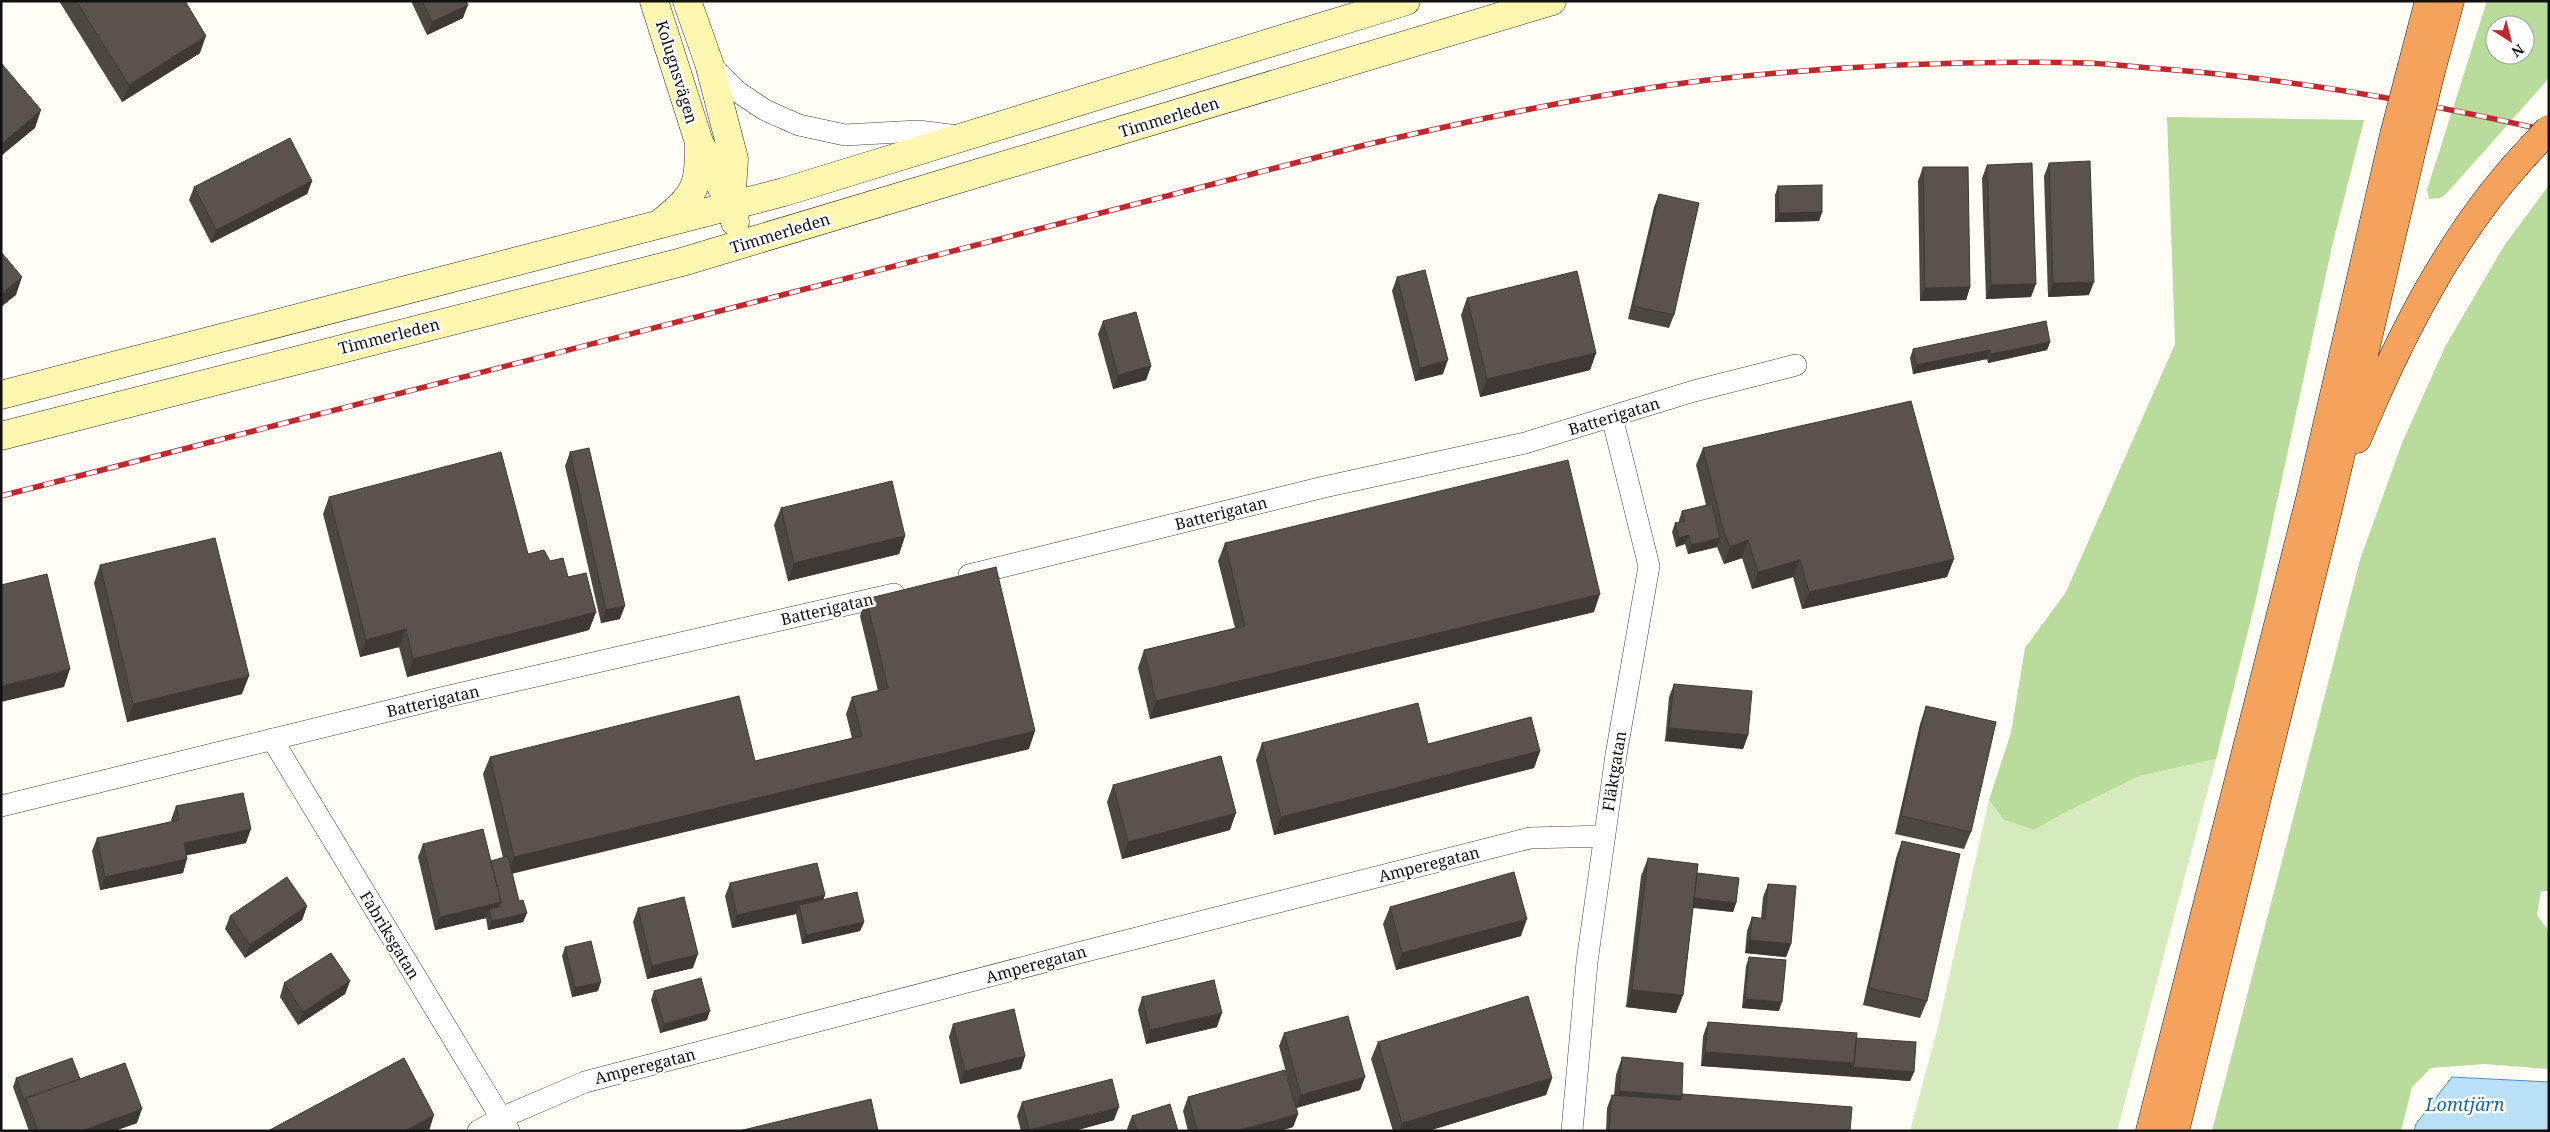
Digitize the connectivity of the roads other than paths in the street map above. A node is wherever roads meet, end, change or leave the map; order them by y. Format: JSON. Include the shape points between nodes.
{"nodes":[{"id":1,"x":654,"y":1,"type":"edge"},
{"id":2,"x":686,"y":1,"type":"edge"},
{"id":3,"x":1406,"y":1,"type":"edge"},
{"id":4,"x":1552,"y":1,"type":"edge"},
{"id":5,"x":2429,"y":1,"type":"edge"},
{"id":6,"x":2450,"y":1,"type":"edge"},
{"id":7,"x":708,"y":63,"type":"junction"},
{"id":8,"x":2421,"y":68,"type":"junction"},
{"id":9,"x":2549,"y":129,"type":"edge"},
{"id":10,"x":965,"y":137,"type":"junction"},
{"id":11,"x":2404,"y":138,"type":"junction"},
{"id":12,"x":699,"y":142,"type":"junction"},
{"id":13,"x":731,"y":206,"type":"junction"},
{"id":14,"x":660,"y":225,"type":"junction"},
{"id":15,"x":740,"y":244,"type":"junction"},
{"id":16,"x":1796,"y":365,"type":"dead end"},
{"id":17,"x":1,"y":395,"type":"edge"},
{"id":18,"x":1612,"y":416,"type":"junction"},
{"id":19,"x":1,"y":436,"type":"edge"},
{"id":20,"x":2328,"y":509,"type":"junction"},
{"id":21,"x":946,"y":581,"type":"edge"},
{"id":22,"x":918,"y":588,"type":"edge"},
{"id":23,"x":272,"y":740,"type":"junction"},
{"id":24,"x":1,"y":806,"type":"edge"},
{"id":25,"x":1605,"y":836,"type":"junction"},
{"id":26,"x":505,"y":1124,"type":"edge"},
{"id":27,"x":478,"y":1131,"type":"edge"},
{"id":28,"x":1572,"y":1131,"type":"edge"},
{"id":29,"x":2150,"y":1131,"type":"edge"},
{"id":30,"x":2175,"y":1131,"type":"edge"}],
"edges":[{"from":1,"to":12,"type":"main road","name":"Kolugnsvägen"},
{"from":2,"to":7,"type":"main road","name":"Kolugnsvägen"},
{"from":3,"to":10,"type":"main road"},
{"from":4,"to":15,"type":"main road","name":"Timmerleden"},
{"from":5,"to":8,"type":"highway"},
{"from":6,"to":8,"type":"highway"},
{"from":7,"to":10,"type":"street","name":"Kolugnsvägen","via":[[738,92],[765,110],[799,125],[845,135],[918,131]]},
{"from":7,"to":13,"type":"main road","name":"Kolugnsvägen","via":[[734,159]]},
{"from":8,"to":11,"type":"highway","bridge":true},
{"from":9,"to":20,"type":"highway","bridge":true,"via":[[2480,210],[2430,288],[2378,388]]},
{"from":10,"to":13,"type":"main road"},
{"from":11,"to":20,"type":"highway"},
{"from":11,"to":29,"type":"highway"},
{"from":12,"to":13,"type":"main road","name":"Kolugnsvägen"},
{"from":12,"to":14,"type":"main road","name":"Kolugnsvägen","via":[[699,178],[685,203]]},
{"from":13,"to":14,"type":"main road"},
{"from":13,"to":15,"type":"main road","name":"Kolugnsvägen"},
{"from":14,"to":17,"type":"main road"},
{"from":15,"to":19,"type":"main road","name":"Timmerleden"},
{"from":16,"to":18,"type":"street","name":"Batterigatan"},
{"from":18,"to":21,"type":"street","name":"Batterigatan","via":[[1525,443],[1324,487]]},
{"from":18,"to":25,"type":"street","name":"Fläktgatan","via":[[1649,566]]},
{"from":20,"to":30,"type":"highway"},
{"from":22,"to":23,"type":"street","name":"Batterigatan"},
{"from":23,"to":24,"type":"street","name":"Batterigatan"},
{"from":23,"to":26,"type":"street","name":"Fabriksgatan"},
{"from":25,"to":26,"type":"street","name":"Amperegatan","via":[[1530,838],[585,1082]]},
{"from":25,"to":28,"type":"street","name":"Fläktgatan","via":[[1587,962]]},
{"from":26,"to":27,"type":"street","name":"Amperegatan"}]}
